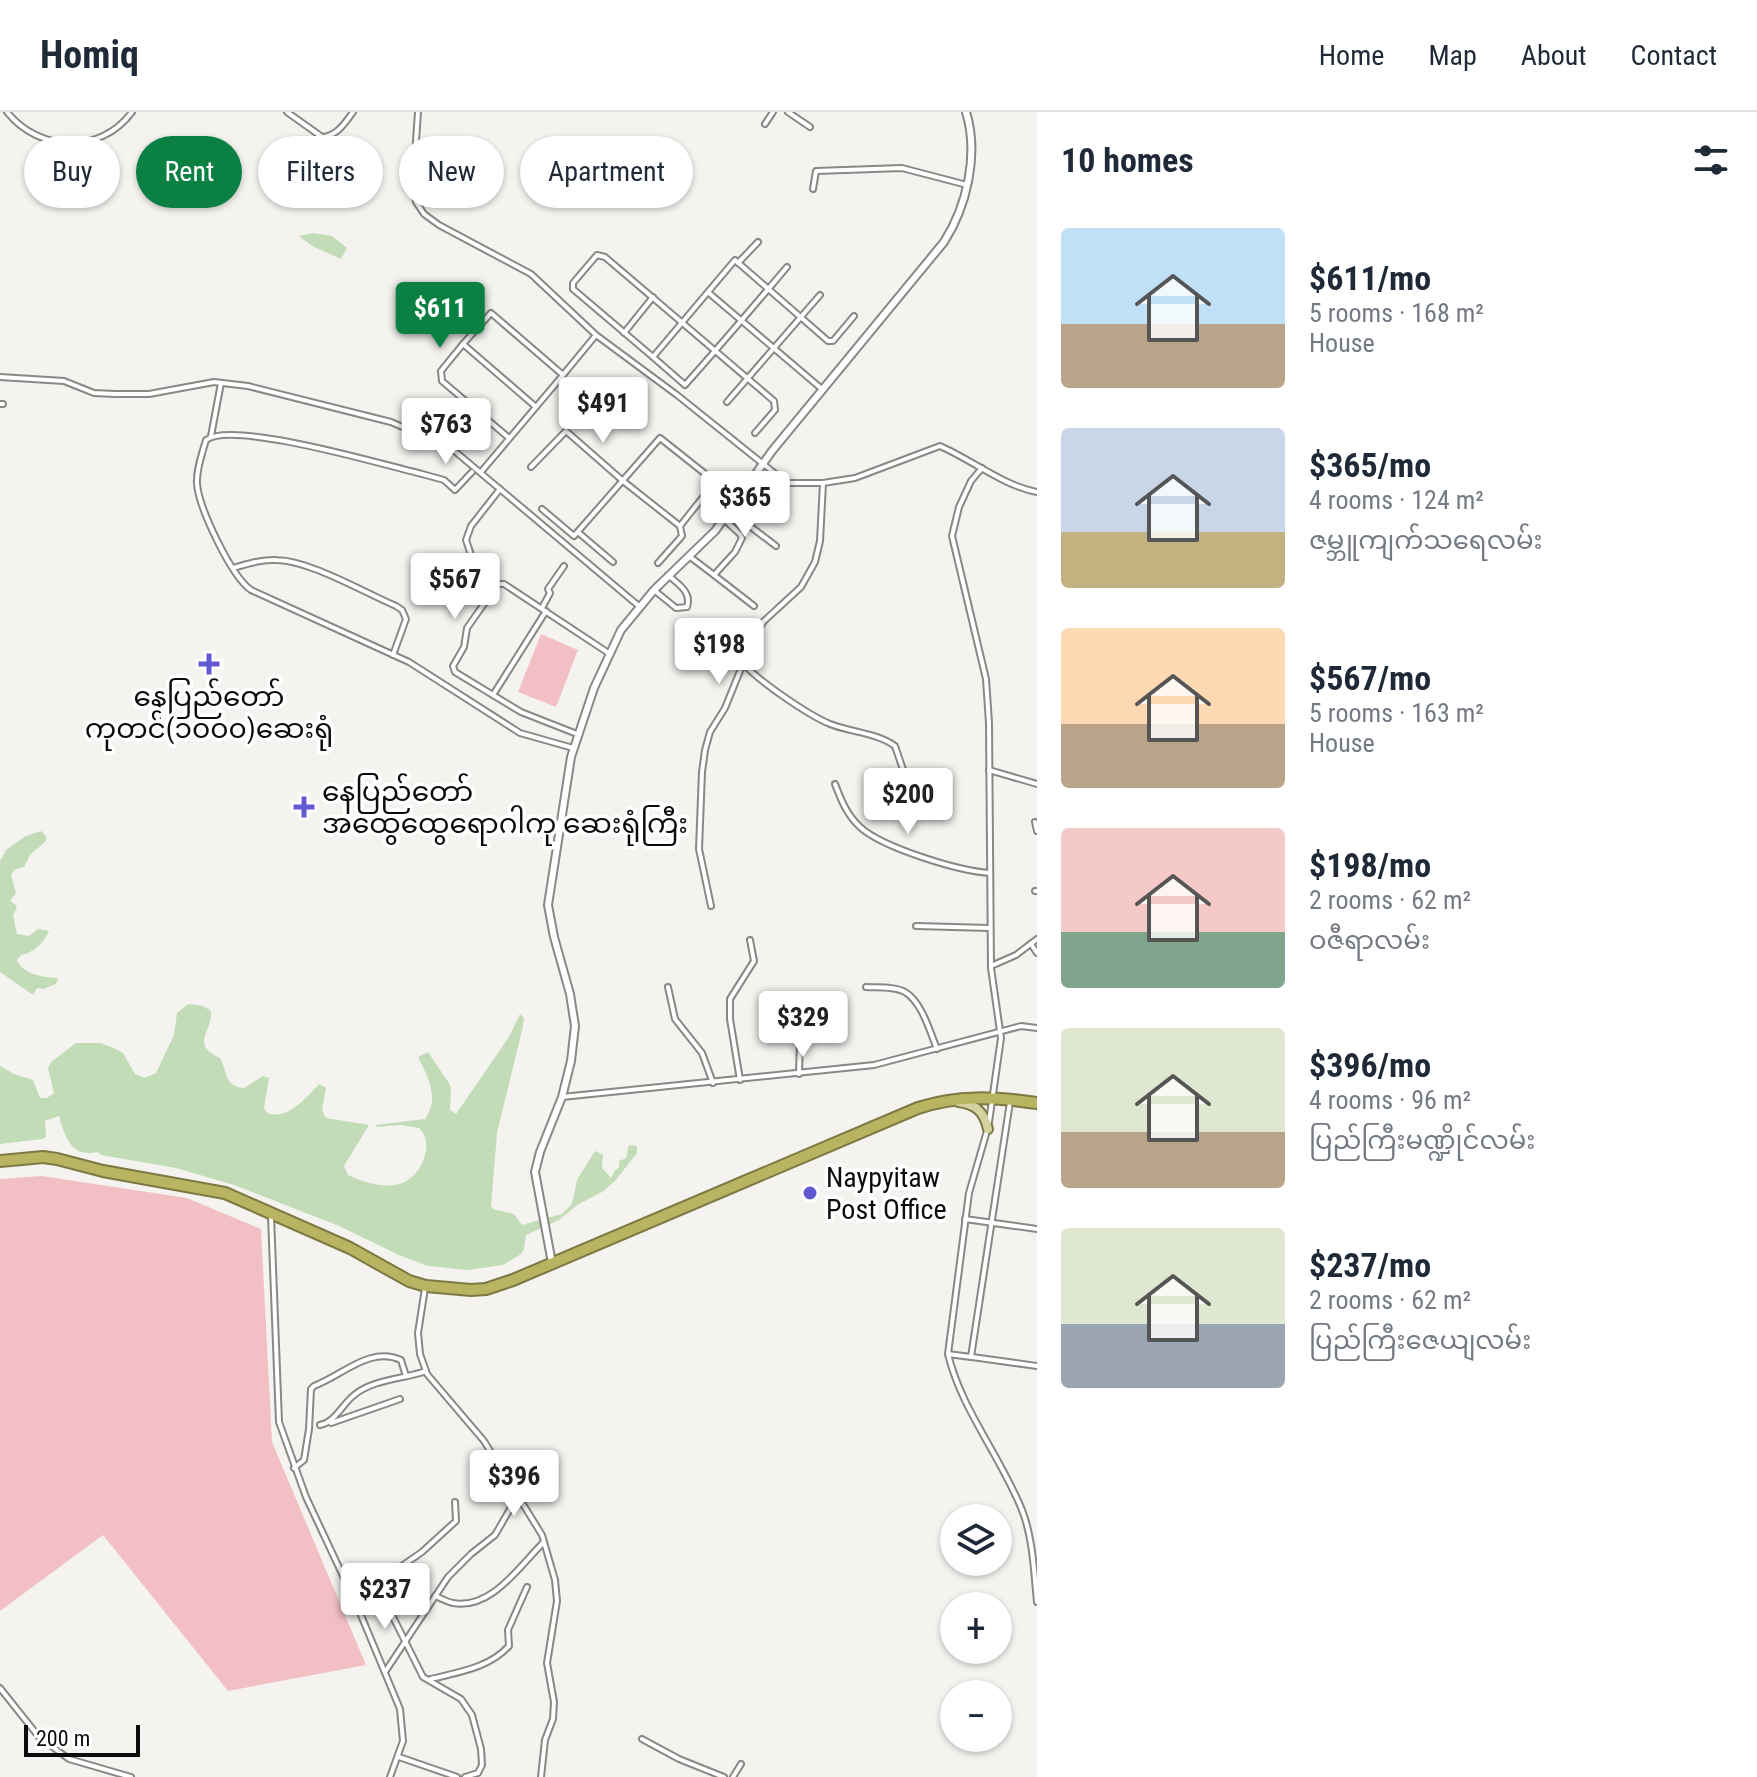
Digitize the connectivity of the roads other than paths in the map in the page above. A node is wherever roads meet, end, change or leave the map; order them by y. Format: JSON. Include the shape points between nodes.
{"nodes":[{"id":1,"x":7,"y":112,"type":"edge"},
{"id":2,"x":132,"y":112,"type":"edge"},
{"id":3,"x":287,"y":112,"type":"edge"},
{"id":4,"x":353,"y":112,"type":"edge"},
{"id":5,"x":418,"y":112,"type":"edge"},
{"id":6,"x":773,"y":112,"type":"edge"},
{"id":7,"x":788,"y":112,"type":"edge"},
{"id":8,"x":966,"y":112,"type":"edge"},
{"id":9,"x":765,"y":124,"type":"dead end"},
{"id":10,"x":810,"y":127,"type":"dead end"},
{"id":11,"x":967,"y":185,"type":"junction"},
{"id":12,"x":813,"y":189,"type":"dead end"},
{"id":13,"x":758,"y":242,"type":"dead end"},
{"id":14,"x":738,"y":263,"type":"junction"},
{"id":15,"x":787,"y":267,"type":"dead end"},
{"id":16,"x":768,"y":290,"type":"junction"},
{"id":17,"x":709,"y":293,"type":"junction"},
{"id":18,"x":820,"y":295,"type":"dead end"},
{"id":19,"x":653,"y":297,"type":"junction"},
{"id":20,"x":854,"y":316,"type":"dead end"},
{"id":21,"x":801,"y":318,"type":"junction"},
{"id":22,"x":742,"y":320,"type":"junction"},
{"id":23,"x":683,"y":322,"type":"junction"},
{"id":24,"x":624,"y":334,"type":"junction"},
{"id":25,"x":596,"y":335,"type":"junction"},
{"id":26,"x":463,"y":344,"type":"junction"},
{"id":27,"x":774,"y":349,"type":"junction"},
{"id":28,"x":716,"y":350,"type":"junction"},
{"id":29,"x":653,"y":357,"type":"junction"},
{"id":30,"x":563,"y":375,"type":"junction"},
{"id":31,"x":0,"y":377,"type":"edge"},
{"id":32,"x":748,"y":378,"type":"junction"},
{"id":33,"x":221,"y":383,"type":"junction"},
{"id":34,"x":685,"y":385,"type":"junction"},
{"id":35,"x":823,"y":390,"type":"junction"},
{"id":36,"x":677,"y":395,"type":"junction"},
{"id":37,"x":727,"y":402,"type":"dead end"},
{"id":38,"x":536,"y":407,"type":"junction"},
{"id":39,"x":755,"y":433,"type":"dead end"},
{"id":40,"x":210,"y":437,"type":"junction"},
{"id":41,"x":509,"y":438,"type":"junction"},
{"id":42,"x":763,"y":464,"type":"junction"},
{"id":43,"x":531,"y":467,"type":"dead end"},
{"id":44,"x":982,"y":468,"type":"junction"},
{"id":45,"x":472,"y":472,"type":"dead end"},
{"id":46,"x":481,"y":472,"type":"junction"},
{"id":47,"x":623,"y":481,"type":"junction"},
{"id":48,"x":715,"y":482,"type":"junction"},
{"id":49,"x":823,"y":483,"type":"junction"},
{"id":50,"x":500,"y":489,"type":"junction"},
{"id":51,"x":1037,"y":492,"type":"edge"},
{"id":52,"x":737,"y":499,"type":"junction"},
{"id":53,"x":542,"y":509,"type":"dead end"},
{"id":54,"x":730,"y":511,"type":"junction"},
{"id":55,"x":724,"y":519,"type":"junction"},
{"id":56,"x":680,"y":526,"type":"junction"},
{"id":57,"x":579,"y":533,"type":"junction"},
{"id":58,"x":776,"y":546,"type":"dead end"},
{"id":59,"x":689,"y":556,"type":"junction"},
{"id":60,"x":613,"y":562,"type":"dead end"},
{"id":61,"x":658,"y":563,"type":"dead end"},
{"id":62,"x":564,"y":566,"type":"dead end"},
{"id":63,"x":233,"y":568,"type":"junction"},
{"id":64,"x":465,"y":575,"type":"dead end"},
{"id":65,"x":668,"y":575,"type":"junction"},
{"id":66,"x":714,"y":575,"type":"junction"},
{"id":67,"x":654,"y":590,"type":"junction"},
{"id":68,"x":754,"y":606,"type":"dead end"},
{"id":69,"x":640,"y":607,"type":"junction"},
{"id":70,"x":544,"y":610,"type":"junction"},
{"id":71,"x":610,"y":654,"type":"junction"},
{"id":72,"x":393,"y":655,"type":"junction"},
{"id":73,"x":743,"y":663,"type":"junction"},
{"id":74,"x":493,"y":695,"type":"junction"},
{"id":75,"x":577,"y":734,"type":"junction"},
{"id":76,"x":573,"y":748,"type":"junction"},
{"id":77,"x":989,"y":770,"type":"junction"},
{"id":78,"x":835,"y":784,"type":"dead end"},
{"id":79,"x":1037,"y":784,"type":"edge"},
{"id":80,"x":911,"y":793,"type":"dead end"},
{"id":81,"x":1035,"y":822,"type":"dead end"},
{"id":82,"x":1037,"y":831,"type":"edge"},
{"id":83,"x":990,"y":873,"type":"junction"},
{"id":84,"x":711,"y":906,"type":"dead end"},
{"id":85,"x":916,"y":926,"type":"dead end"},
{"id":86,"x":990,"y":928,"type":"junction"},
{"id":87,"x":1037,"y":939,"type":"edge"},
{"id":88,"x":750,"y":940,"type":"dead end"},
{"id":89,"x":1031,"y":944,"type":"junction"},
{"id":90,"x":1037,"y":953,"type":"edge"},
{"id":91,"x":991,"y":966,"type":"junction"},
{"id":92,"x":668,"y":987,"type":"dead end"},
{"id":93,"x":866,"y":987,"type":"dead end"},
{"id":94,"x":801,"y":1005,"type":"dead end"},
{"id":95,"x":1037,"y":1028,"type":"edge"},
{"id":96,"x":1000,"y":1032,"type":"junction"},
{"id":97,"x":937,"y":1049,"type":"junction"},
{"id":98,"x":799,"y":1074,"type":"junction"},
{"id":99,"x":740,"y":1080,"type":"junction"},
{"id":100,"x":713,"y":1083,"type":"junction"},
{"id":101,"x":562,"y":1097,"type":"junction"},
{"id":102,"x":992,"y":1097,"type":"junction"},
{"id":103,"x":1010,"y":1099,"type":"junction"},
{"id":104,"x":945,"y":1100,"type":"junction"},
{"id":105,"x":1037,"y":1103,"type":"edge"},
{"id":106,"x":988,"y":1129,"type":"junction"},
{"id":107,"x":0,"y":1161,"type":"edge"},
{"id":108,"x":271,"y":1213,"type":"junction"},
{"id":109,"x":965,"y":1219,"type":"junction"},
{"id":110,"x":991,"y":1223,"type":"junction"},
{"id":111,"x":1037,"y":1229,"type":"edge"},
{"id":112,"x":552,"y":1263,"type":"junction"},
{"id":113,"x":426,"y":1286,"type":"junction"},
{"id":114,"x":948,"y":1354,"type":"junction"},
{"id":115,"x":971,"y":1357,"type":"junction"},
{"id":116,"x":1037,"y":1366,"type":"edge"},
{"id":117,"x":426,"y":1371,"type":"junction"},
{"id":118,"x":406,"y":1376,"type":"junction"},
{"id":119,"x":400,"y":1399,"type":"dead end"},
{"id":120,"x":309,"y":1417,"type":"junction"},
{"id":121,"x":320,"y":1425,"type":"junction"},
{"id":122,"x":294,"y":1468,"type":"junction"},
{"id":123,"x":517,"y":1497,"type":"junction"},
{"id":124,"x":455,"y":1502,"type":"dead end"},
{"id":125,"x":544,"y":1542,"type":"junction"},
{"id":126,"x":527,"y":1587,"type":"dead end"},
{"id":127,"x":435,"y":1596,"type":"junction"},
{"id":128,"x":1037,"y":1602,"type":"edge"},
{"id":129,"x":406,"y":1643,"type":"junction"},
{"id":130,"x":385,"y":1672,"type":"junction"},
{"id":131,"x":429,"y":1679,"type":"junction"},
{"id":132,"x":0,"y":1688,"type":"edge"},
{"id":133,"x":642,"y":1739,"type":"dead end"},
{"id":134,"x":398,"y":1756,"type":"junction"},
{"id":135,"x":741,"y":1764,"type":"dead end"},
{"id":136,"x":131,"y":1777,"type":"edge"},
{"id":137,"x":390,"y":1777,"type":"edge"},
{"id":138,"x":457,"y":1777,"type":"edge"},
{"id":139,"x":465,"y":1777,"type":"edge"},
{"id":140,"x":541,"y":1777,"type":"edge"},
{"id":141,"x":724,"y":1777,"type":"edge"},
{"id":142,"x":733,"y":1777,"type":"edge"}],
"edges":[{"from":1,"to":2,"type":"street","via":[[28,133],[61,143],[95,139]]},
{"from":3,"to":4,"type":"street","via":[[322,137],[341,128]]},
{"from":5,"to":25,"type":"street","via":[[413,184],[424,214],[531,274]]},
{"from":6,"to":9,"type":"street"},
{"from":7,"to":10,"type":"street"},
{"from":8,"to":11,"type":"main road","via":[[972,143]]},
{"from":11,"to":12,"type":"street","via":[[902,168],[828,169],[816,171]]},
{"from":11,"to":35,"type":"main road","via":[[944,242]]},
{"from":13,"to":14,"type":"street"},
{"from":14,"to":16,"type":"street"},
{"from":14,"to":17,"type":"street","via":[[735,260]]},
{"from":15,"to":16,"type":"street"},
{"from":16,"to":21,"type":"street"},
{"from":16,"to":22,"type":"street"},
{"from":17,"to":22,"type":"street"},
{"from":17,"to":23,"type":"street"},
{"from":18,"to":21,"type":"street"},
{"from":19,"to":23,"type":"street"},
{"from":19,"to":24,"type":"street"},
{"from":19,"to":24,"type":"street","via":[[600,254],[573,283],[573,289]]},
{"from":20,"to":21,"type":"street","via":[[831,342]]},
{"from":21,"to":27,"type":"street"},
{"from":22,"to":27,"type":"street"},
{"from":22,"to":28,"type":"street"},
{"from":23,"to":28,"type":"street"},
{"from":23,"to":29,"type":"street"},
{"from":24,"to":29,"type":"street"},
{"from":25,"to":30,"type":"street"},
{"from":25,"to":36,"type":"street"},
{"from":26,"to":30,"type":"street","via":[[491,313]]},
{"from":26,"to":38,"type":"street"},
{"from":26,"to":41,"type":"street","via":[[440,376]]},
{"from":27,"to":32,"type":"street"},
{"from":27,"to":35,"type":"street"},
{"from":28,"to":32,"type":"street"},
{"from":28,"to":34,"type":"street"},
{"from":29,"to":34,"type":"street"},
{"from":30,"to":38,"type":"street"},
{"from":31,"to":33,"type":"street","via":[[64,381],[94,393],[115,394]]},
{"from":32,"to":37,"type":"street"},
{"from":32,"to":39,"type":"street","via":[[776,405]]},
{"from":33,"to":40,"type":"street"},
{"from":33,"to":46,"type":"street","via":[[391,422],[451,448]]},
{"from":34,"to":36,"type":"street"},
{"from":35,"to":42,"type":"main road"},
{"from":36,"to":42,"type":"street"},
{"from":38,"to":41,"type":"street"},
{"from":40,"to":45,"type":"street","via":[[268,437],[444,480],[455,490]]},
{"from":40,"to":63,"type":"street","via":[[199,468],[199,493]]},
{"from":41,"to":46,"type":"street"},
{"from":42,"to":49,"type":"street","via":[[787,483]]},
{"from":42,"to":52,"type":"main road"},
{"from":43,"to":47,"type":"street","via":[[566,431]]},
{"from":44,"to":49,"type":"street","via":[[940,446],[855,478]]},
{"from":44,"to":51,"type":"street","via":[[1020,489]]},
{"from":44,"to":77,"type":"street","via":[[959,507],[952,536],[986,679]]},
{"from":46,"to":50,"type":"street"},
{"from":47,"to":48,"type":"street","via":[[660,438]]},
{"from":47,"to":56,"type":"street"},
{"from":47,"to":57,"type":"street"},
{"from":48,"to":52,"type":"street"},
{"from":48,"to":56,"type":"street"},
{"from":49,"to":73,"type":"street","via":[[820,541],[811,570],[760,627]]},
{"from":50,"to":64,"type":"street","via":[[471,526]]},
{"from":50,"to":69,"type":"street"},
{"from":52,"to":54,"type":"main road"},
{"from":53,"to":57,"type":"street","via":[[574,536]]},
{"from":54,"to":55,"type":"main road"},
{"from":54,"to":58,"type":"street"},
{"from":55,"to":59,"type":"main road"},
{"from":55,"to":66,"type":"street","via":[[742,538]]},
{"from":56,"to":61,"type":"street","via":[[682,536]]},
{"from":57,"to":60,"type":"street"},
{"from":59,"to":65,"type":"main road"},
{"from":59,"to":66,"type":"street"},
{"from":62,"to":70,"type":"street","via":[[548,589]]},
{"from":63,"to":72,"type":"street","via":[[251,590]]},
{"from":63,"to":72,"type":"street","via":[[257,561],[302,564],[396,606],[406,619]]},
{"from":65,"to":67,"type":"main road"},
{"from":65,"to":67,"type":"street","via":[[686,592],[687,607],[676,608]]},
{"from":66,"to":68,"type":"street"},
{"from":67,"to":69,"type":"main road"},
{"from":69,"to":71,"type":"main road"},
{"from":70,"to":71,"type":"street"},
{"from":70,"to":74,"type":"street"},
{"from":70,"to":74,"type":"street","via":[[498,584],[467,628],[455,672]]},
{"from":71,"to":75,"type":"main road"},
{"from":72,"to":76,"type":"street","via":[[520,733]]},
{"from":73,"to":80,"type":"street","via":[[826,723],[895,746]]},
{"from":73,"to":84,"type":"street","via":[[710,732],[702,772],[700,863]]},
{"from":74,"to":75,"type":"street"},
{"from":75,"to":76,"type":"main road"},
{"from":76,"to":101,"type":"main road","via":[[548,905],[575,1026]]},
{"from":77,"to":79,"type":"street"},
{"from":77,"to":83,"type":"street"},
{"from":78,"to":83,"type":"street","via":[[852,819],[876,839],[958,869]]},
{"from":81,"to":82,"type":"street"},
{"from":83,"to":86,"type":"street"},
{"from":85,"to":86,"type":"street"},
{"from":86,"to":91,"type":"street"},
{"from":87,"to":89,"type":"street"},
{"from":88,"to":99,"type":"street","via":[[754,961],[730,999]]},
{"from":89,"to":90,"type":"street"},
{"from":89,"to":91,"type":"street"},
{"from":91,"to":96,"type":"street"},
{"from":92,"to":100,"type":"street","via":[[671,1011],[702,1053]]},
{"from":93,"to":97,"type":"street","via":[[905,992],[924,1017]]},
{"from":94,"to":98,"type":"street"},
{"from":95,"to":96,"type":"street"},
{"from":96,"to":97,"type":"street"},
{"from":96,"to":102,"type":"street"},
{"from":97,"to":98,"type":"street","via":[[874,1065]]},
{"from":98,"to":99,"type":"street"},
{"from":99,"to":100,"type":"street"},
{"from":100,"to":101,"type":"street"},
{"from":101,"to":112,"type":"main road","via":[[535,1172]]},
{"from":102,"to":103,"type":"highway"},
{"from":102,"to":104,"type":"highway"},
{"from":102,"to":106,"type":"street"},
{"from":103,"to":105,"type":"highway"},
{"from":103,"to":110,"type":"street"},
{"from":104,"to":106,"type":"main road","via":[[975,1106]]},
{"from":104,"to":112,"type":"highway"},
{"from":106,"to":109,"type":"street"},
{"from":107,"to":108,"type":"highway","via":[[57,1159],[225,1193]]},
{"from":108,"to":113,"type":"highway"},
{"from":108,"to":122,"type":"street","via":[[279,1422]]},
{"from":109,"to":110,"type":"street"},
{"from":109,"to":114,"type":"street"},
{"from":110,"to":111,"type":"street"},
{"from":110,"to":115,"type":"street"},
{"from":112,"to":113,"type":"highway","via":[[486,1289]]},
{"from":113,"to":117,"type":"street","via":[[418,1333]]},
{"from":114,"to":115,"type":"street"},
{"from":114,"to":128,"type":"street","via":[[1024,1514]]},
{"from":115,"to":116,"type":"street"},
{"from":117,"to":118,"type":"street"},
{"from":117,"to":123,"type":"street","via":[[484,1441]]},
{"from":118,"to":120,"type":"street","via":[[401,1360],[388,1354],[361,1361],[311,1389]]},
{"from":118,"to":121,"type":"street","via":[[362,1390]]},
{"from":119,"to":121,"type":"street"},
{"from":120,"to":121,"type":"street"},
{"from":120,"to":122,"type":"street","via":[[304,1460]]},
{"from":122,"to":130,"type":"street"},
{"from":123,"to":125,"type":"street"},
{"from":123,"to":127,"type":"street","via":[[495,1535],[448,1577]]},
{"from":124,"to":129,"type":"street","via":[[456,1521],[378,1589]]},
{"from":125,"to":127,"type":"street","via":[[487,1596],[453,1603]]},
{"from":125,"to":140,"type":"street","via":[[557,1601],[547,1663],[553,1719]]},
{"from":126,"to":131,"type":"street","via":[[508,1630],[509,1646],[499,1657]]},
{"from":127,"to":129,"type":"street"},
{"from":129,"to":130,"type":"street"},
{"from":129,"to":131,"type":"street"},
{"from":130,"to":134,"type":"street","via":[[400,1709],[403,1741]]},
{"from":131,"to":139,"type":"street","via":[[461,1699],[472,1715],[482,1765],[478,1773]]},
{"from":132,"to":136,"type":"street","via":[[39,1737],[69,1759]]},
{"from":133,"to":141,"type":"street"},
{"from":134,"to":137,"type":"street"},
{"from":134,"to":138,"type":"street"},
{"from":135,"to":142,"type":"street"}]}
